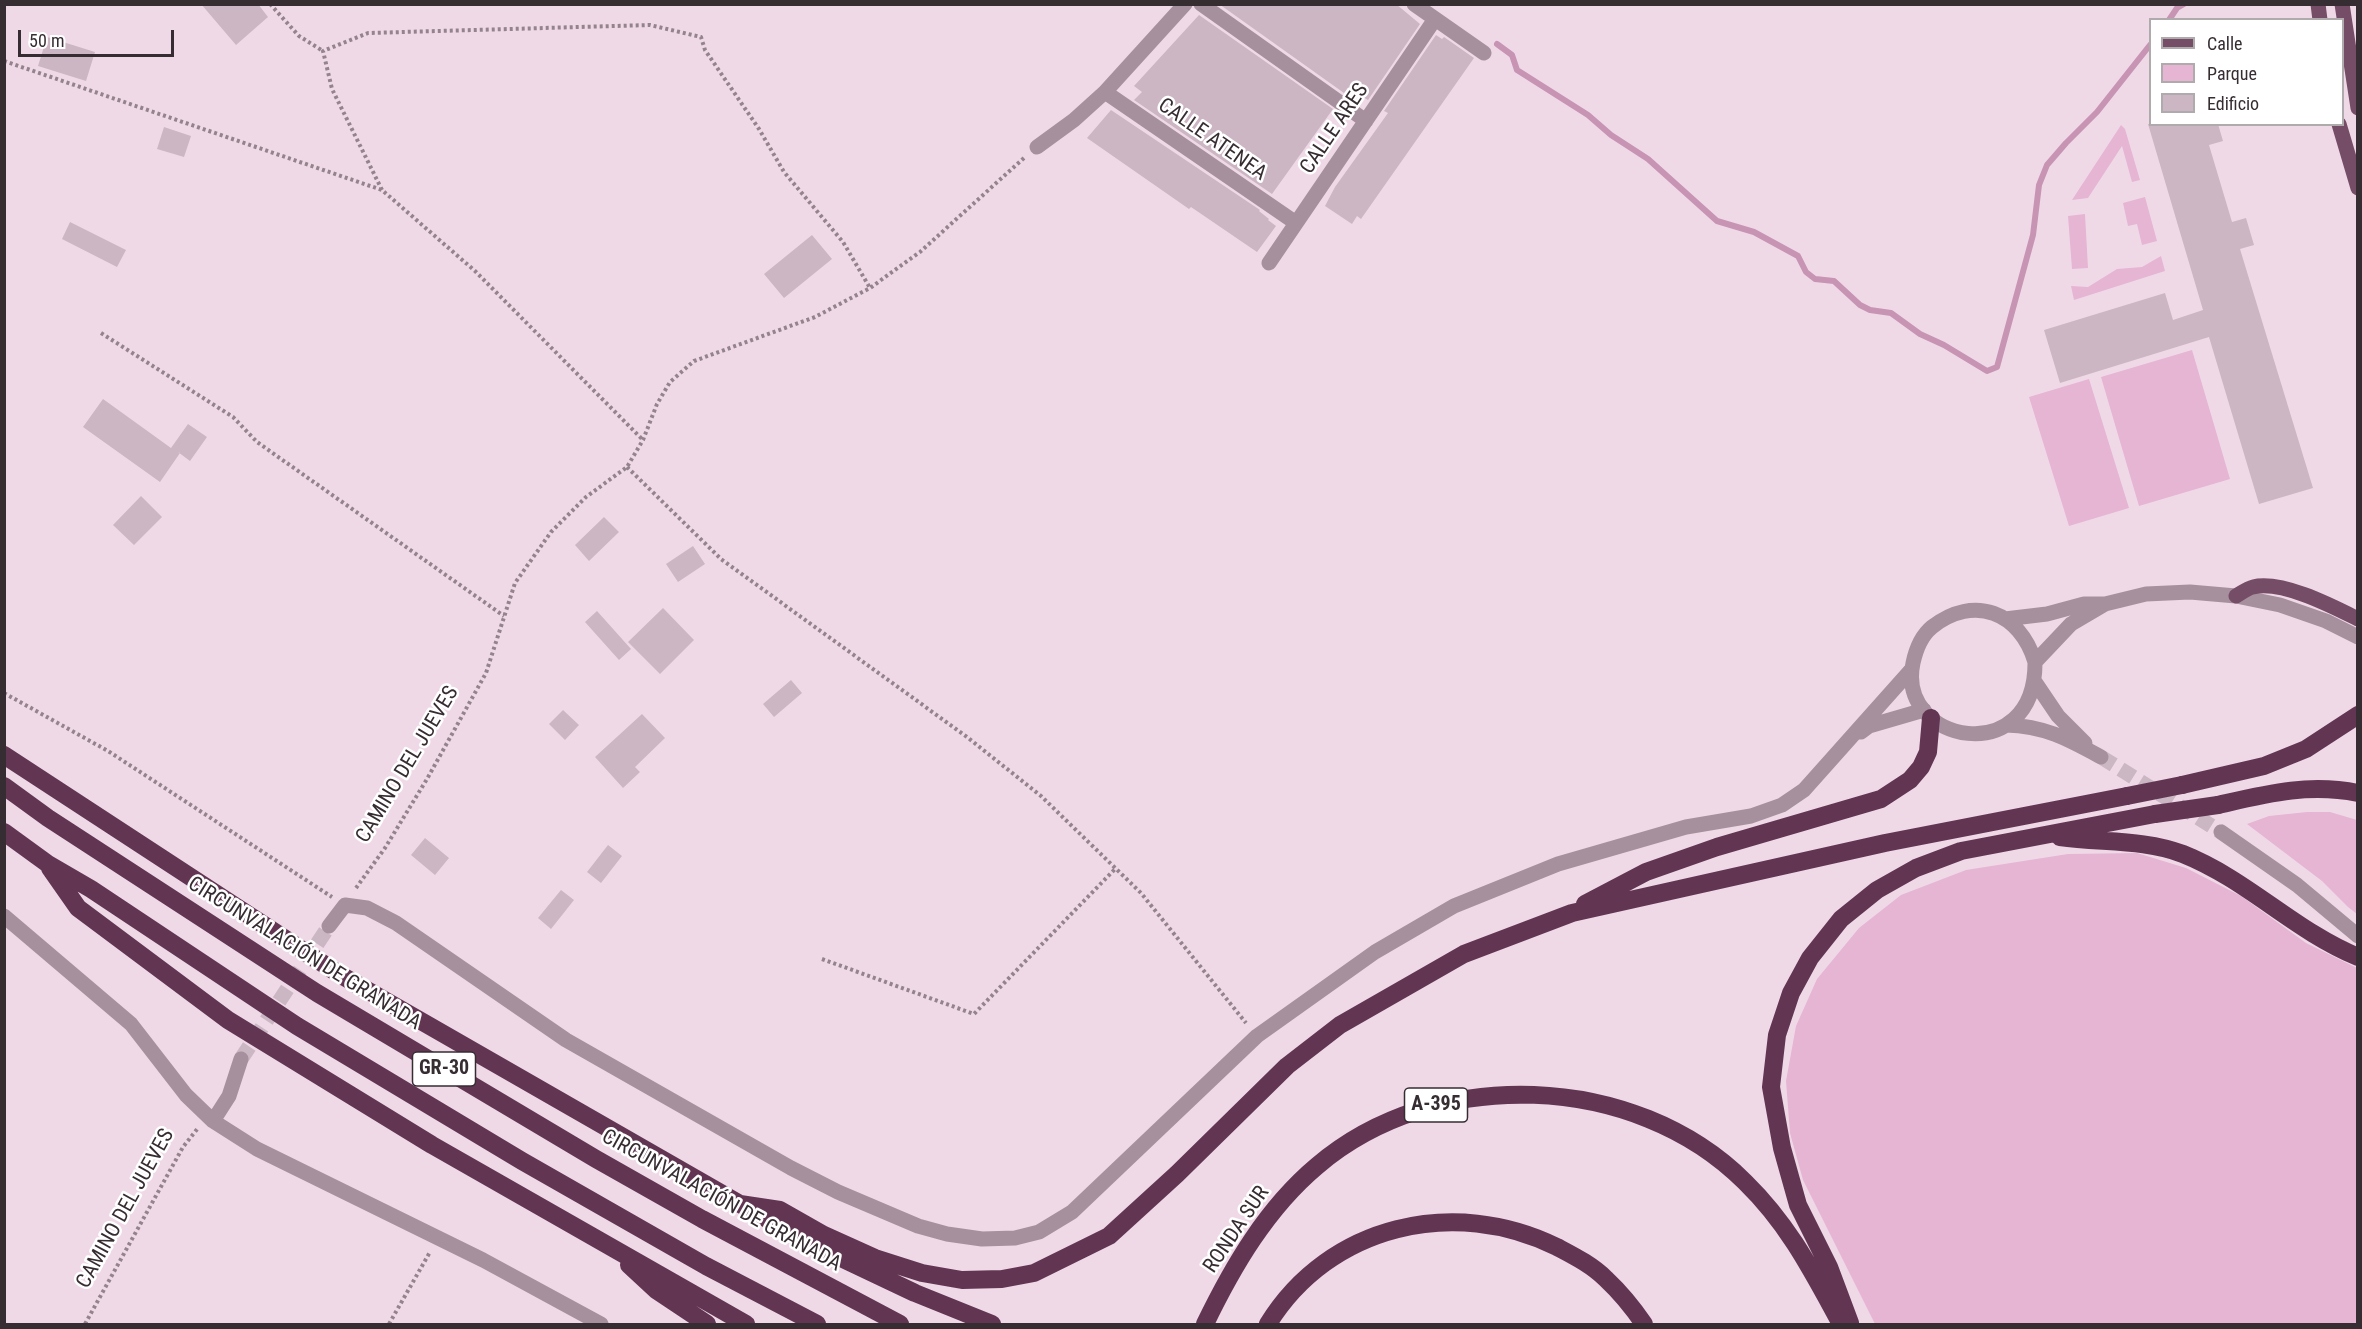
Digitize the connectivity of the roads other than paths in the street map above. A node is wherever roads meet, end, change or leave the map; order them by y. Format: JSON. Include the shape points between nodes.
{"nodes":[{"id":1,"x":1185,"y":4,"type":"edge"},
{"id":2,"x":1201,"y":4,"type":"edge"},
{"id":3,"x":1414,"y":4,"type":"edge"},
{"id":4,"x":2342,"y":4,"type":"edge"},
{"id":5,"x":1435,"y":19,"type":"junction"},
{"id":6,"x":1484,"y":53,"type":"dead end"},
{"id":7,"x":2355,"y":86,"type":"edge"},
{"id":8,"x":1105,"y":92,"type":"junction"},
{"id":9,"x":2358,"y":108,"type":"edge"},
{"id":10,"x":1366,"y":121,"type":"junction"},
{"id":11,"x":2340,"y":126,"type":"edge"},
{"id":12,"x":1036,"y":147,"type":"road end"},
{"id":13,"x":2358,"y":188,"type":"edge"},
{"id":14,"x":1296,"y":224,"type":"junction"},
{"id":15,"x":1269,"y":263,"type":"dead end"},
{"id":16,"x":2236,"y":596,"type":"junction"},
{"id":17,"x":2105,"y":604,"type":"junction"},
{"id":18,"x":2005,"y":619,"type":"junction"},
{"id":19,"x":2358,"y":619,"type":"edge"},
{"id":20,"x":2358,"y":637,"type":"edge"},
{"id":21,"x":2035,"y":662,"type":"junction"},
{"id":22,"x":1911,"y":670,"type":"junction"},
{"id":23,"x":2035,"y":682,"type":"junction"},
{"id":24,"x":1928,"y":714,"type":"junction"},
{"id":25,"x":2358,"y":715,"type":"edge"},
{"id":26,"x":2006,"y":725,"type":"junction"},
{"id":27,"x":1846,"y":741,"type":"junction"},
{"id":28,"x":4,"y":756,"type":"edge"},
{"id":29,"x":4,"y":786,"type":"edge"},
{"id":30,"x":2337,"y":789,"type":"junction"},
{"id":31,"x":2358,"y":793,"type":"edge"},
{"id":32,"x":2358,"y":806,"type":"edge"},
{"id":33,"x":4,"y":832,"type":"edge"},
{"id":34,"x":2221,"y":832,"type":"tunnel mouth"},
{"id":35,"x":2047,"y":835,"type":"junction"},
{"id":36,"x":48,"y":864,"type":"junction"},
{"id":37,"x":1572,"y":913,"type":"junction"},
{"id":38,"x":2333,"y":915,"type":"junction"},
{"id":39,"x":4,"y":916,"type":"edge"},
{"id":40,"x":329,"y":926,"type":"tunnel mouth"},
{"id":41,"x":2358,"y":930,"type":"edge"},
{"id":42,"x":2358,"y":936,"type":"edge"},
{"id":43,"x":2358,"y":957,"type":"edge"},
{"id":44,"x":241,"y":1059,"type":"tunnel mouth"},
{"id":45,"x":213,"y":1121,"type":"junction"},
{"id":46,"x":740,"y":1204,"type":"junction"},
{"id":47,"x":610,"y":1248,"type":"junction"},
{"id":48,"x":601,"y":1324,"type":"edge"},
{"id":49,"x":707,"y":1324,"type":"edge"},
{"id":50,"x":746,"y":1324,"type":"edge"},
{"id":51,"x":817,"y":1324,"type":"edge"},
{"id":52,"x":900,"y":1324,"type":"edge"},
{"id":53,"x":992,"y":1324,"type":"edge"},
{"id":54,"x":1205,"y":1324,"type":"edge"},
{"id":55,"x":1268,"y":1324,"type":"edge"},
{"id":56,"x":1644,"y":1324,"type":"edge"},
{"id":57,"x":1841,"y":1324,"type":"edge"},
{"id":58,"x":1851,"y":1324,"type":"edge"}],
"edges":[{"from":1,"to":8,"type":"street"},
{"from":2,"to":10,"type":"street"},
{"from":3,"to":5,"type":"street"},
{"from":4,"to":7,"type":"main road"},
{"from":5,"to":6,"type":"street"},
{"from":5,"to":10,"type":"street","name":"CALLE ARES"},
{"from":7,"to":9,"type":"main road"},
{"from":8,"to":12,"type":"street"},
{"from":8,"to":14,"type":"street","name":"CALLE ATENEA"},
{"from":10,"to":14,"type":"street","name":"CALLE ARES"},
{"from":11,"to":13,"type":"main road"},
{"from":14,"to":15,"type":"street","name":"CALLE ARES"},
{"from":16,"to":17,"type":"street","via":[[2146,594]]},
{"from":16,"to":19,"type":"main road","via":[[2253,587],[2275,587],[2305,595]]},
{"from":16,"to":20,"type":"street","via":[[2280,604]]},
{"from":17,"to":18,"type":"street","via":[[2084,604]]},
{"from":17,"to":21,"type":"street","via":[[2071,624]]},
{"from":18,"to":21,"type":"street","via":[[2030,645]]},
{"from":18,"to":22,"type":"street","via":[[1986,611],[1964,611],[1944,618],[1927,631]]},
{"from":21,"to":23,"type":"street"},
{"from":22,"to":24,"type":"street","via":[[1914,691]]},
{"from":22,"to":27,"type":"street"},
{"from":23,"to":26,"type":"street","via":[[2020,714]]},
{"from":23,"to":26,"type":"street","via":[[2058,716],[2101,757],[2047,730]]},
{"from":24,"to":26,"type":"street","via":[[1948,729],[1967,734],[1988,733]]},
{"from":24,"to":27,"type":"street","via":[[1869,726]]},
{"from":24,"to":37,"type":"highway","via":[[1928,752],[1921,767],[1910,780],[1881,799],[1646,872]]},
{"from":25,"to":37,"type":"highway","bridge":true,"via":[[2306,749],[2265,766],[1885,843]]},
{"from":27,"to":40,"type":"street","via":[[1804,789],[1782,805],[1751,816],[1654,835],[1557,864],[1454,906],[1375,952],[1257,1036],[1072,1212],[1039,1232],[1015,1238],[947,1234],[838,1192],[566,1041],[396,922],[367,908],[345,905]]},
{"from":28,"to":46,"type":"highway","via":[[339,974]]},
{"from":29,"to":52,"type":"highway","name":"CIRCUNVALACIÓN DE GRANADA","number":"GR-30","via":[[327,999],[596,1159]]},
{"from":30,"to":31,"type":"highway"},
{"from":30,"to":32,"type":"highway"},
{"from":30,"to":35,"type":"highway","bridge":true,"via":[[2266,794]]},
{"from":33,"to":36,"type":"highway","number":"GR-30"},
{"from":34,"to":38,"type":"street"},
{"from":35,"to":43,"type":"highway","via":[[2143,844],[2181,854],[2235,879],[2313,935]]},
{"from":35,"to":58,"type":"highway","via":[[1961,851],[1916,868],[1877,890],[1841,919],[1810,958],[1791,993],[1777,1035],[1772,1087],[1782,1148],[1798,1205],[1829,1267]]},
{"from":36,"to":47,"type":"highway","via":[[78,908],[228,1020]]},
{"from":36,"to":51,"type":"highway","number":"GR-30","via":[[297,1026],[522,1161]]},
{"from":37,"to":46,"type":"highway","via":[[1464,954],[1340,1025],[1287,1066],[1109,1236],[1034,1273],[962,1280],[922,1273],[824,1235],[780,1210]]},
{"from":38,"to":41,"type":"street"},
{"from":38,"to":42,"type":"street"},
{"from":39,"to":45,"type":"street","via":[[131,1024],[186,1095]]},
{"from":44,"to":45,"type":"street","via":[[229,1096]]},
{"from":45,"to":48,"type":"street","via":[[257,1149],[483,1260]]},
{"from":46,"to":53,"type":"highway","via":[[818,1247]]},
{"from":47,"to":49,"type":"highway","via":[[656,1290]]},
{"from":47,"to":50,"type":"highway"},
{"from":54,"to":57,"type":"highway","name":"RONDA SUR","number":"A-395","via":[[1250,1244],[1281,1201],[1339,1148],[1418,1109],[1475,1097],[1527,1094],[1604,1104],[1697,1143],[1744,1181],[1785,1225]]},
{"from":55,"to":56,"type":"highway","via":[[1298,1285],[1328,1259],[1358,1242],[1398,1227],[1474,1222],[1509,1228],[1576,1257],[1605,1278]]}]}
